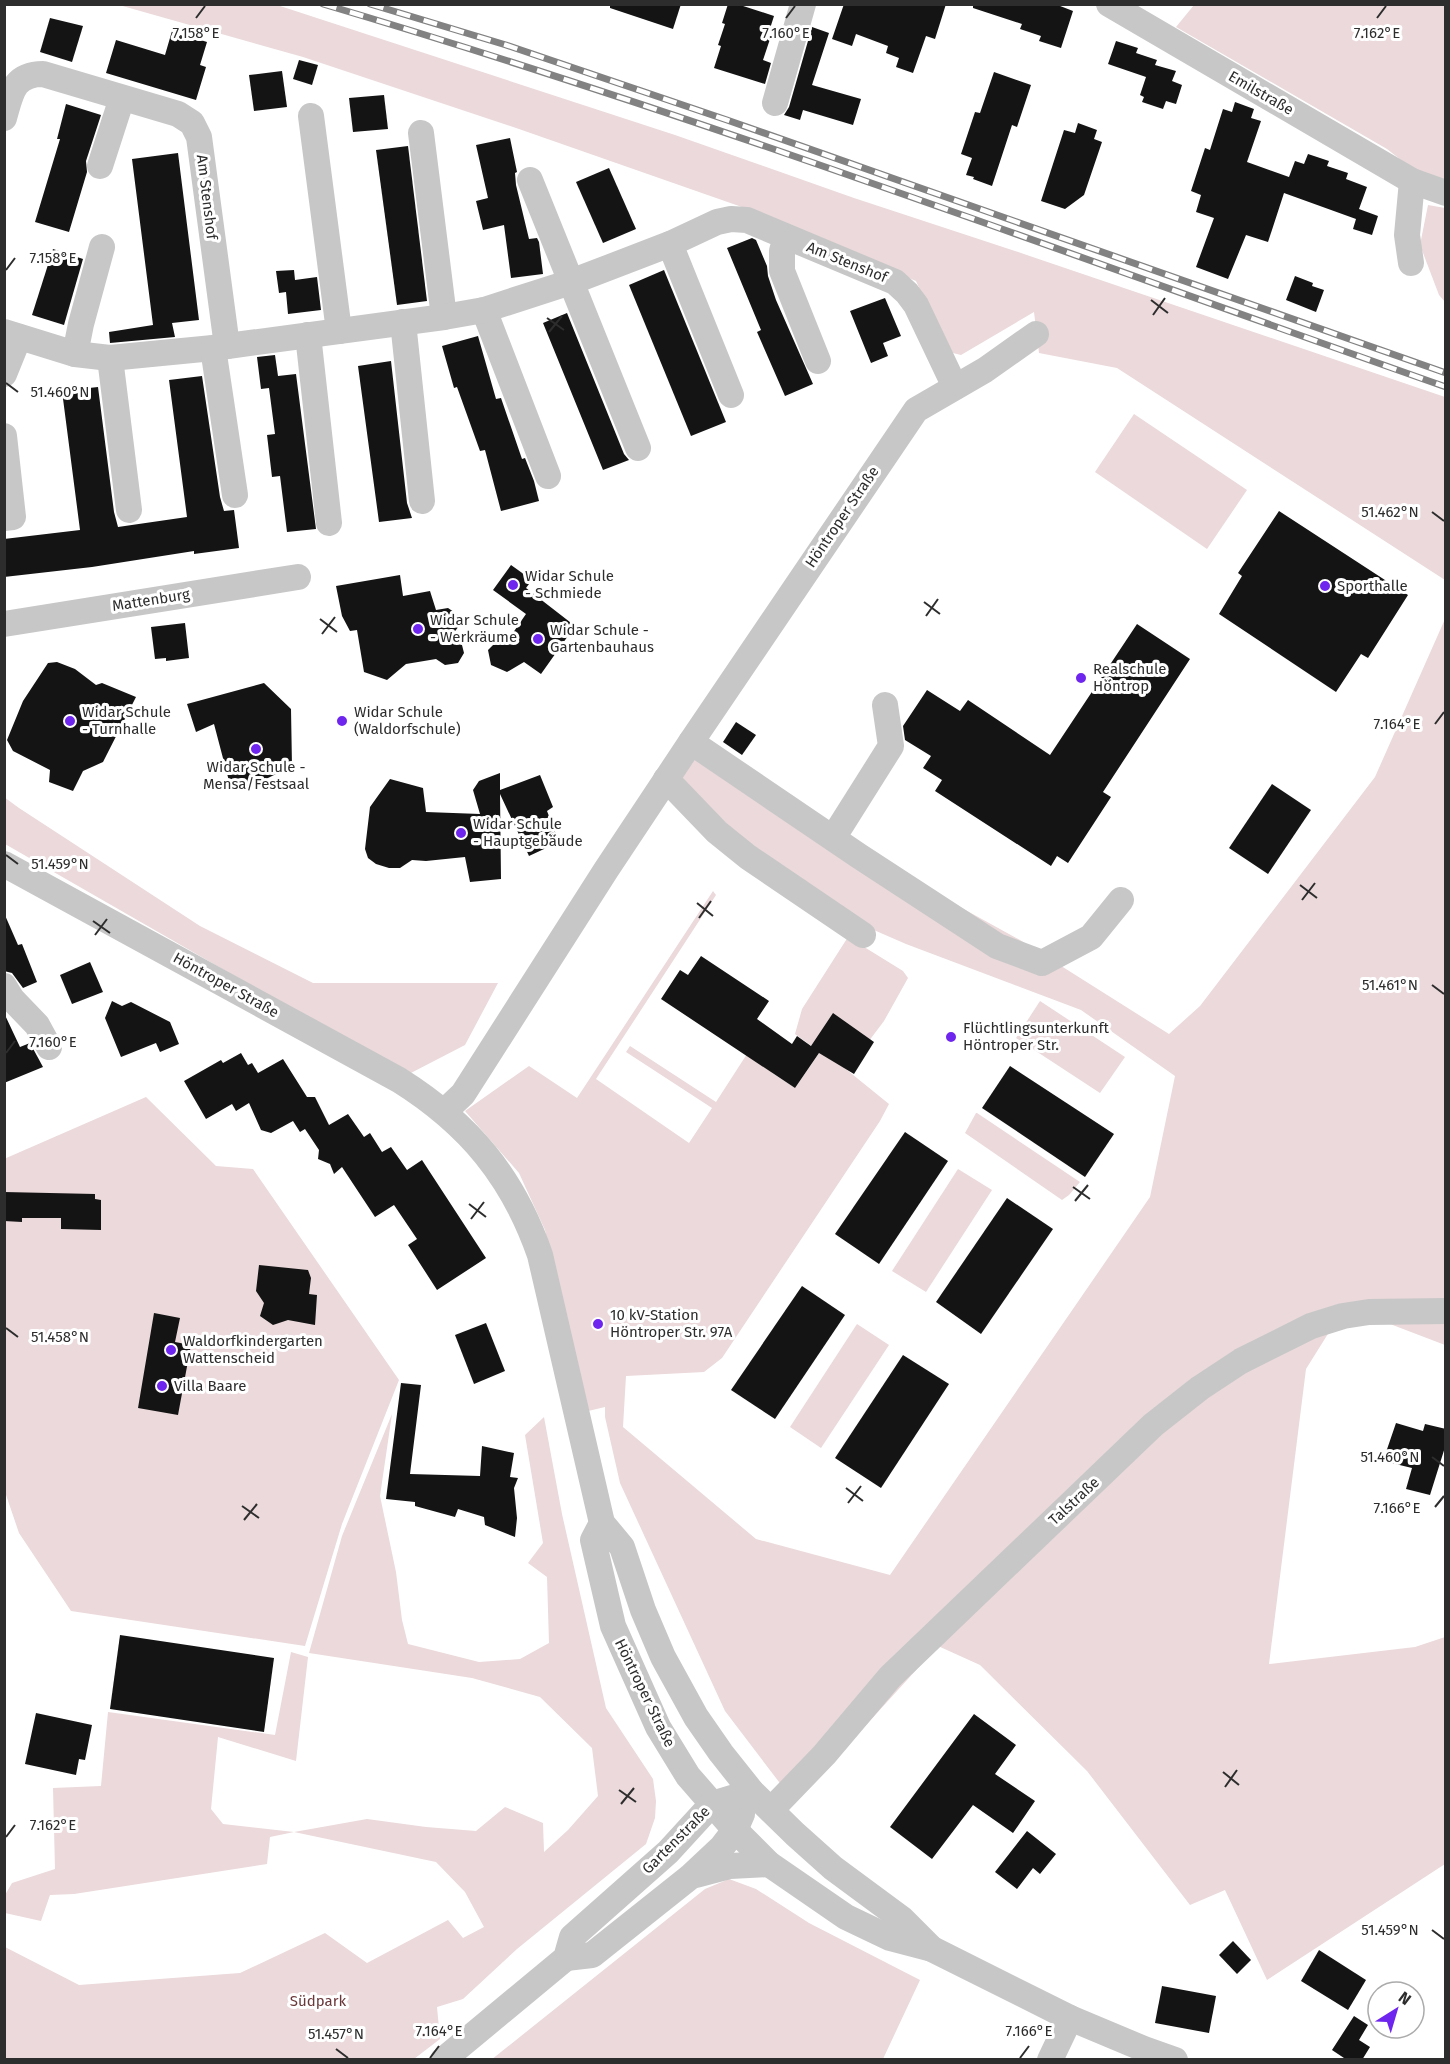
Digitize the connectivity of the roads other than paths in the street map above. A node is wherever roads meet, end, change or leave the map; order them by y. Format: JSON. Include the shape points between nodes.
{"nodes":[{"id":1,"x":803,"y":4,"type":"edge"},
{"id":2,"x":1109,"y":4,"type":"edge"},
{"id":3,"x":122,"y":98,"type":"junction"},
{"id":4,"x":775,"y":103,"type":"dead end"},
{"id":5,"x":311,"y":116,"type":"dead end"},
{"id":6,"x":4,"y":118,"type":"edge"},
{"id":7,"x":421,"y":133,"type":"dead end"},
{"id":8,"x":100,"y":166,"type":"dead end"},
{"id":9,"x":530,"y":180,"type":"dead end"},
{"id":10,"x":1412,"y":181,"type":"junction"},
{"id":11,"x":1446,"y":193,"type":"edge"},
{"id":12,"x":786,"y":237,"type":"junction"},
{"id":13,"x":670,"y":244,"type":"junction"},
{"id":14,"x":102,"y":247,"type":"dead end"},
{"id":15,"x":1411,"y":263,"type":"dead end"},
{"id":16,"x":571,"y":282,"type":"junction"},
{"id":17,"x":484,"y":310,"type":"junction"},
{"id":18,"x":444,"y":318,"type":"junction"},
{"id":19,"x":403,"y":322,"type":"junction"},
{"id":20,"x":339,"y":331,"type":"junction"},
{"id":21,"x":12,"y":334,"type":"edge"},
{"id":22,"x":1036,"y":334,"type":"dead end"},
{"id":23,"x":308,"y":335,"type":"junction"},
{"id":24,"x":220,"y":347,"type":"junction"},
{"id":25,"x":75,"y":354,"type":"junction"},
{"id":26,"x":110,"y":358,"type":"junction"},
{"id":27,"x":818,"y":361,"type":"dead end"},
{"id":28,"x":4,"y":374,"type":"edge"},
{"id":29,"x":955,"y":387,"type":"junction"},
{"id":30,"x":731,"y":395,"type":"dead end"},
{"id":31,"x":4,"y":436,"type":"edge"},
{"id":32,"x":638,"y":448,"type":"dead end"},
{"id":33,"x":548,"y":476,"type":"dead end"},
{"id":34,"x":235,"y":495,"type":"dead end"},
{"id":35,"x":422,"y":501,"type":"dead end"},
{"id":36,"x":129,"y":510,"type":"dead end"},
{"id":37,"x":4,"y":518,"type":"edge"},
{"id":38,"x":329,"y":523,"type":"dead end"},
{"id":39,"x":298,"y":577,"type":"dead end"},
{"id":40,"x":4,"y":624,"type":"edge"},
{"id":41,"x":885,"y":705,"type":"dead end"},
{"id":42,"x":691,"y":742,"type":"junction"},
{"id":43,"x":666,"y":779,"type":"junction"},
{"id":44,"x":832,"y":838,"type":"junction"},
{"id":45,"x":4,"y":864,"type":"edge"},
{"id":46,"x":1121,"y":900,"type":"dead end"},
{"id":47,"x":863,"y":936,"type":"dead end"},
{"id":48,"x":4,"y":986,"type":"edge"},
{"id":49,"x":49,"y":1047,"type":"dead end"},
{"id":50,"x":444,"y":1112,"type":"junction"},
{"id":51,"x":1446,"y":1311,"type":"edge"},
{"id":52,"x":602,"y":1523,"type":"junction"},
{"id":53,"x":752,"y":1792,"type":"junction"},
{"id":54,"x":712,"y":1804,"type":"junction"},
{"id":55,"x":771,"y":1810,"type":"junction"},
{"id":56,"x":735,"y":1830,"type":"junction"},
{"id":57,"x":769,"y":1864,"type":"junction"},
{"id":58,"x":690,"y":1877,"type":"junction"},
{"id":59,"x":932,"y":1949,"type":"junction"},
{"id":60,"x":566,"y":1958,"type":"junction"},
{"id":61,"x":1070,"y":2018,"type":"junction"},
{"id":62,"x":443,"y":2060,"type":"edge"},
{"id":63,"x":1050,"y":2060,"type":"edge"},
{"id":64,"x":1175,"y":2060,"type":"edge"}],
"edges":[{"from":1,"to":4,"type":"street"},
{"from":2,"to":10,"type":"street","name":"Emilstraße"},
{"from":3,"to":6,"type":"street","name":"Am Stenshof","via":[[43,74],[31,74],[12,91]]},
{"from":3,"to":8,"type":"street"},
{"from":3,"to":24,"type":"street","name":"Am Stenshof","via":[[178,114],[192,123],[199,137]]},
{"from":5,"to":20,"type":"street"},
{"from":7,"to":18,"type":"street"},
{"from":9,"to":16,"type":"street"},
{"from":10,"to":11,"type":"street","name":"Emilstraße"},
{"from":10,"to":15,"type":"street","via":[[1407,235]]},
{"from":12,"to":13,"type":"street","name":"Am Stenshof","via":[[747,220],[731,219]]},
{"from":12,"to":27,"type":"street","name":"Am Stenshof","via":[[782,271]]},
{"from":12,"to":29,"type":"street","name":"Am Stenshof","via":[[895,282],[908,293],[925,320]]},
{"from":13,"to":16,"type":"street","name":"Am Stenshof"},
{"from":13,"to":30,"type":"street"},
{"from":14,"to":25,"type":"street"},
{"from":16,"to":17,"type":"street","name":"Am Stenshof"},
{"from":16,"to":32,"type":"street"},
{"from":17,"to":18,"type":"street","name":"Am Stenshof"},
{"from":17,"to":33,"type":"street"},
{"from":18,"to":19,"type":"street","name":"Am Stenshof"},
{"from":19,"to":20,"type":"street","name":"Am Stenshof"},
{"from":19,"to":35,"type":"street"},
{"from":20,"to":23,"type":"street","name":"Am Stenshof"},
{"from":21,"to":25,"type":"street","name":"Am Stenshof"},
{"from":21,"to":28,"type":"street","name":"Am Stenshof"},
{"from":22,"to":29,"type":"street","name":"Höntroper Straße"},
{"from":23,"to":24,"type":"street","name":"Am Stenshof"},
{"from":23,"to":38,"type":"street"},
{"from":24,"to":26,"type":"street","name":"Am Stenshof"},
{"from":24,"to":34,"type":"street","name":"Am Stenshof"},
{"from":25,"to":26,"type":"street","name":"Am Stenshof"},
{"from":26,"to":36,"type":"street"},
{"from":29,"to":42,"type":"street","name":"Höntroper Straße","via":[[916,410],[905,424]]},
{"from":31,"to":37,"type":"street","via":[[13,517]]},
{"from":39,"to":40,"type":"street","name":"Mattenburg"},
{"from":41,"to":44,"type":"street","via":[[891,746]]},
{"from":42,"to":43,"type":"street","name":"Höntroper Straße"},
{"from":42,"to":44,"type":"street"},
{"from":43,"to":47,"type":"street","via":[[717,832],[748,857]]},
{"from":43,"to":50,"type":"street","name":"Höntroper Straße","via":[[463,1094]]},
{"from":44,"to":46,"type":"street","via":[[997,946],[1042,963],[1091,937]]},
{"from":45,"to":50,"type":"street","name":"Höntroper Straße","via":[[399,1080]]},
{"from":48,"to":49,"type":"street","via":[[37,1025]]},
{"from":50,"to":52,"type":"street","name":"Höntroper Straße","via":[[492,1162],[532,1231]]},
{"from":51,"to":55,"type":"street","name":"Talstraße","via":[[1369,1312],[1322,1322],[1276,1342],[1200,1388],[1153,1425],[890,1677]]},
{"from":52,"to":53,"type":"street","name":"Höntroper Straße","via":[[622,1547],[663,1657],[702,1726]]},
{"from":52,"to":54,"type":"street","name":"Höntroper Straße","via":[[593,1540],[613,1626],[658,1727],[688,1776]]},
{"from":53,"to":54,"type":"street","name":"Gartenstraße"},
{"from":53,"to":55,"type":"street","name":"Höntroper Straße"},
{"from":53,"to":56,"type":"street","name":"Gartenstraße"},
{"from":54,"to":56,"type":"street","name":"Höntroper Straße"},
{"from":54,"to":60,"type":"street","name":"Gartenstraße","via":[[668,1852],[572,1937]]},
{"from":55,"to":59,"type":"street","name":"Höntroper Straße","via":[[833,1868],[902,1919]]},
{"from":56,"to":57,"type":"street","name":"Höntroper Straße"},
{"from":56,"to":58,"type":"street","name":"Gartenstraße"},
{"from":57,"to":58,"type":"street","name":"Gartenstraße","via":[[730,1866]]},
{"from":57,"to":59,"type":"street","name":"Höntroper Straße","via":[[846,1917],[890,1938]]},
{"from":58,"to":60,"type":"street","name":"Gartenstraße","via":[[592,1955]]},
{"from":59,"to":61,"type":"street","name":"Höntroper Straße"},
{"from":60,"to":62,"type":"street","name":"Gartenstraße"},
{"from":61,"to":63,"type":"street"},
{"from":61,"to":64,"type":"street","name":"Höntroper Straße"}]}
